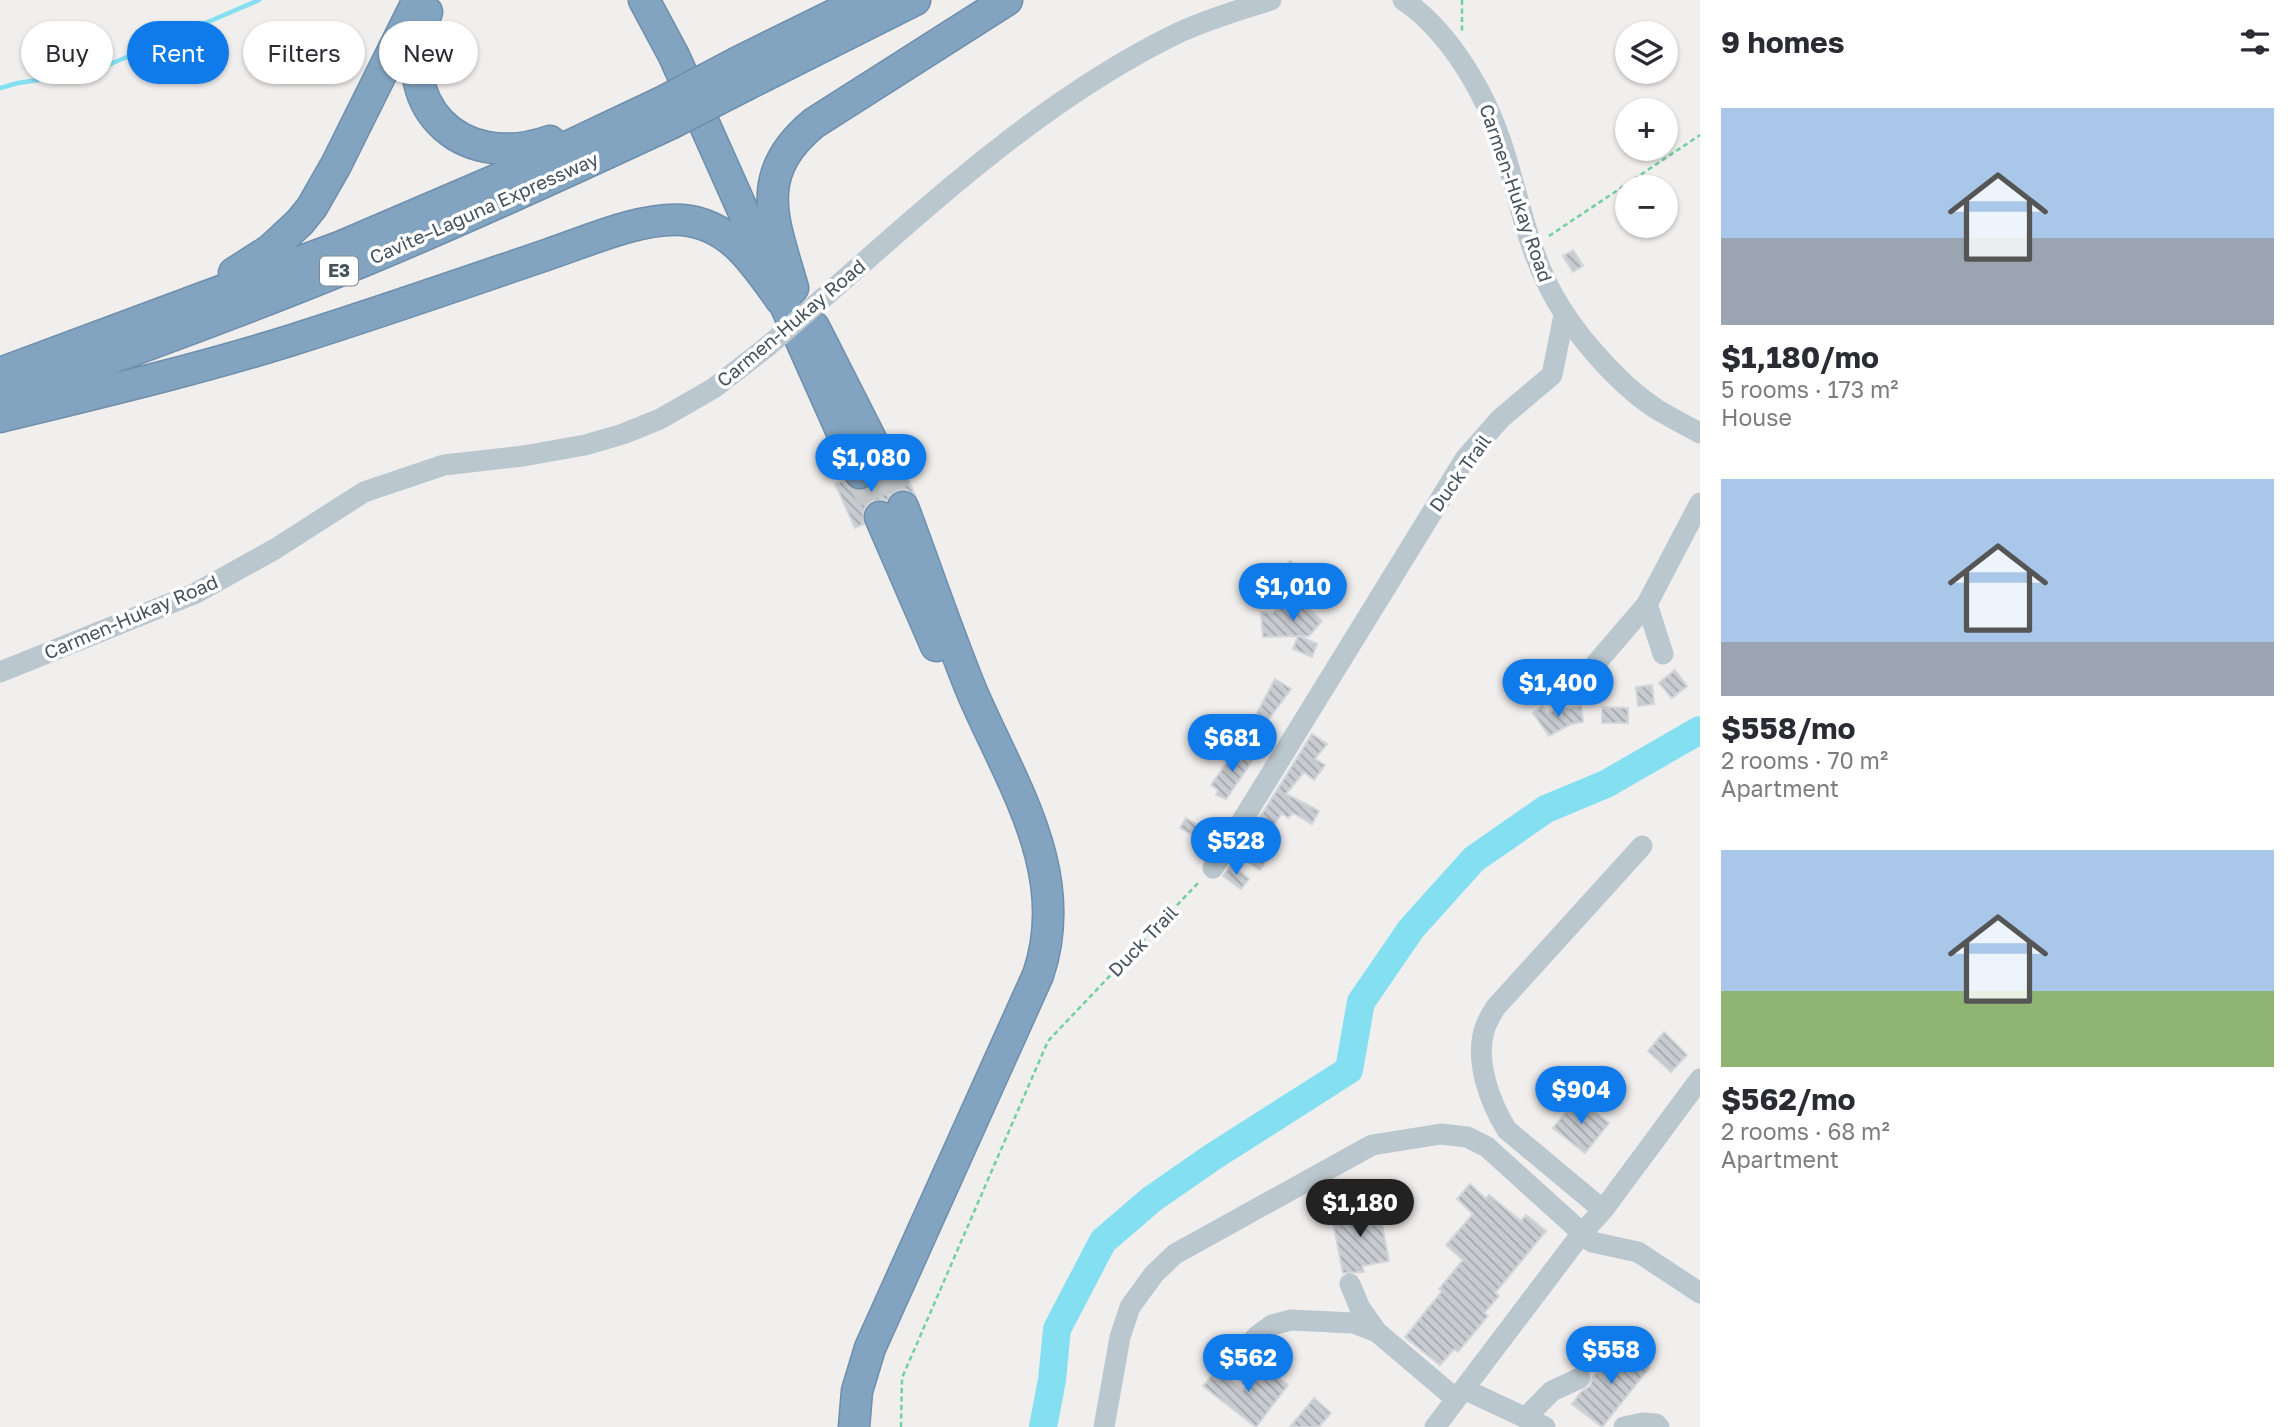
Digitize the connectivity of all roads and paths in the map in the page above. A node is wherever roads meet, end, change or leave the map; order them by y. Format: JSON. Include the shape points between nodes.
{"nodes":[{"id":1,"x":418,"y":0,"type":"edge"},
{"id":2,"x":435,"y":0,"type":"edge"},
{"id":3,"x":644,"y":0,"type":"edge"},
{"id":4,"x":662,"y":0,"type":"edge"},
{"id":5,"x":864,"y":0,"type":"edge"},
{"id":6,"x":915,"y":0,"type":"edge"},
{"id":7,"x":1007,"y":0,"type":"edge"},
{"id":8,"x":1271,"y":0,"type":"edge"},
{"id":9,"x":1403,"y":0,"type":"edge"},
{"id":10,"x":743,"y":73,"type":"junction"},
{"id":11,"x":665,"y":113,"type":"junction"},
{"id":12,"x":1700,"y":135,"type":"edge"},
{"id":13,"x":1532,"y":248,"type":"junction"},
{"id":14,"x":799,"y":297,"type":"junction"},
{"id":15,"x":1564,"y":315,"type":"junction"},
{"id":16,"x":133,"y":325,"type":"junction"},
{"id":17,"x":0,"y":373,"type":"edge"},
{"id":18,"x":0,"y":398,"type":"edge"},
{"id":19,"x":0,"y":417,"type":"edge"},
{"id":20,"x":1700,"y":433,"type":"edge"},
{"id":21,"x":872,"y":468,"type":"tunnel mouth"},
{"id":22,"x":1700,"y":503,"type":"edge"},
{"id":23,"x":1647,"y":604,"type":"junction"},
{"id":24,"x":1663,"y":654,"type":"dead end"},
{"id":25,"x":0,"y":672,"type":"edge"},
{"id":26,"x":1587,"y":674,"type":"dead end"},
{"id":27,"x":1642,"y":846,"type":"dead end"},
{"id":28,"x":1213,"y":868,"type":"joint"},
{"id":29,"x":1700,"y":1079,"type":"edge"},
{"id":30,"x":1593,"y":1220,"type":"junction"},
{"id":31,"x":1350,"y":1284,"type":"dead end"},
{"id":32,"x":1700,"y":1293,"type":"edge"},
{"id":33,"x":1377,"y":1332,"type":"junction"},
{"id":34,"x":1240,"y":1356,"type":"dead end"},
{"id":35,"x":1580,"y":1378,"type":"dead end"},
{"id":36,"x":1460,"y":1394,"type":"junction"},
{"id":37,"x":1525,"y":1418,"type":"junction"},
{"id":38,"x":841,"y":1427,"type":"edge"},
{"id":39,"x":854,"y":1427,"type":"edge"},
{"id":40,"x":901,"y":1427,"type":"edge"},
{"id":41,"x":1104,"y":1427,"type":"edge"},
{"id":42,"x":1435,"y":1427,"type":"edge"},
{"id":43,"x":1545,"y":1427,"type":"edge"},
{"id":44,"x":1624,"y":1427,"type":"edge"},
{"id":45,"x":1659,"y":1427,"type":"edge"}],
"edges":[{"from":1,"to":16,"type":"highway","via":[[325,186],[300,222],[255,261]]},
{"from":2,"to":11,"type":"highway","via":[[419,32],[416,72],[432,112],[458,137],[485,148],[529,148]]},
{"from":3,"to":14,"type":"highway"},
{"from":4,"to":14,"type":"highway"},
{"from":5,"to":10,"type":"highway","name":"Cavite–Laguna Expressway","number":"E3"},
{"from":6,"to":10,"type":"highway","name":"Cavite–Laguna Expressway","number":"E3"},
{"from":7,"to":14,"type":"highway","via":[[814,123],[790,144],[776,172],[772,205]]},
{"from":8,"to":14,"type":"street","name":"Carmen-Hukay Road","via":[[1182,32],[1055,107]]},
{"from":9,"to":13,"type":"street","name":"Carmen-Hukay Road","via":[[1434,24],[1478,87],[1502,144]]},
{"from":10,"to":11,"type":"highway","name":"Cavite–Laguna Expressway","number":"E3","bridge":true},
{"from":11,"to":16,"type":"highway","name":"Cavite–Laguna Expressway","number":"E3"},
{"from":11,"to":18,"type":"highway","name":"Cavite–Laguna Expressway","number":"E3","via":[[548,181],[352,266]]},
{"from":12,"to":13,"type":"path"},
{"from":13,"to":15,"type":"street","name":"Carmen-Hukay Road"},
{"from":14,"to":19,"type":"highway","via":[[722,233],[695,222],[667,220],[216,363]]},
{"from":14,"to":21,"type":"highway","via":[[836,368]]},
{"from":14,"to":25,"type":"street","name":"Carmen-Hukay Road","bridge":true,"via":[[768,346],[714,388],[660,419],[585,445],[444,465],[365,492],[196,593]]},
{"from":15,"to":20,"type":"street","name":"Carmen-Hukay Road","via":[[1628,387]]},
{"from":15,"to":28,"type":"street","name":"Duck Trail","via":[[1552,375],[1500,419],[1465,459]]},
{"from":16,"to":17,"type":"highway","number":"E3"},
{"from":22,"to":23,"type":"street"},
{"from":23,"to":24,"type":"street"},
{"from":23,"to":26,"type":"street"},
{"from":27,"to":30,"type":"street","via":[[1496,1008],[1485,1028],[1482,1050],[1483,1070],[1507,1130]]},
{"from":28,"to":40,"type":"path","name":"Duck Trail","via":[[1048,1041],[902,1378]]},
{"from":29,"to":30,"type":"street"},
{"from":30,"to":32,"type":"street","via":[[1592,1242],[1638,1252]]},
{"from":30,"to":36,"type":"street"},
{"from":30,"to":41,"type":"street","via":[[1467,1137],[1441,1134],[1372,1145],[1175,1254],[1154,1274],[1130,1307],[1120,1337]]},
{"from":31,"to":33,"type":"street"},
{"from":33,"to":34,"type":"street","via":[[1353,1322],[1291,1320],[1272,1325]]},
{"from":33,"to":36,"type":"street"},
{"from":35,"to":37,"type":"street","via":[[1552,1391]]},
{"from":36,"to":37,"type":"street"},
{"from":36,"to":42,"type":"street"},
{"from":37,"to":43,"type":"street"},
{"from":38,"to":39,"type":"highway","via":[[843,1390],[856,1346],[1022,975],[1035,921],[1031,867],[892,512],[1038,842],[1047,879],[1049,921],[1045,953],[1033,987],[870,1348],[857,1391]]},
{"from":44,"to":45,"type":"street","via":[[1643,1423]]}]}
